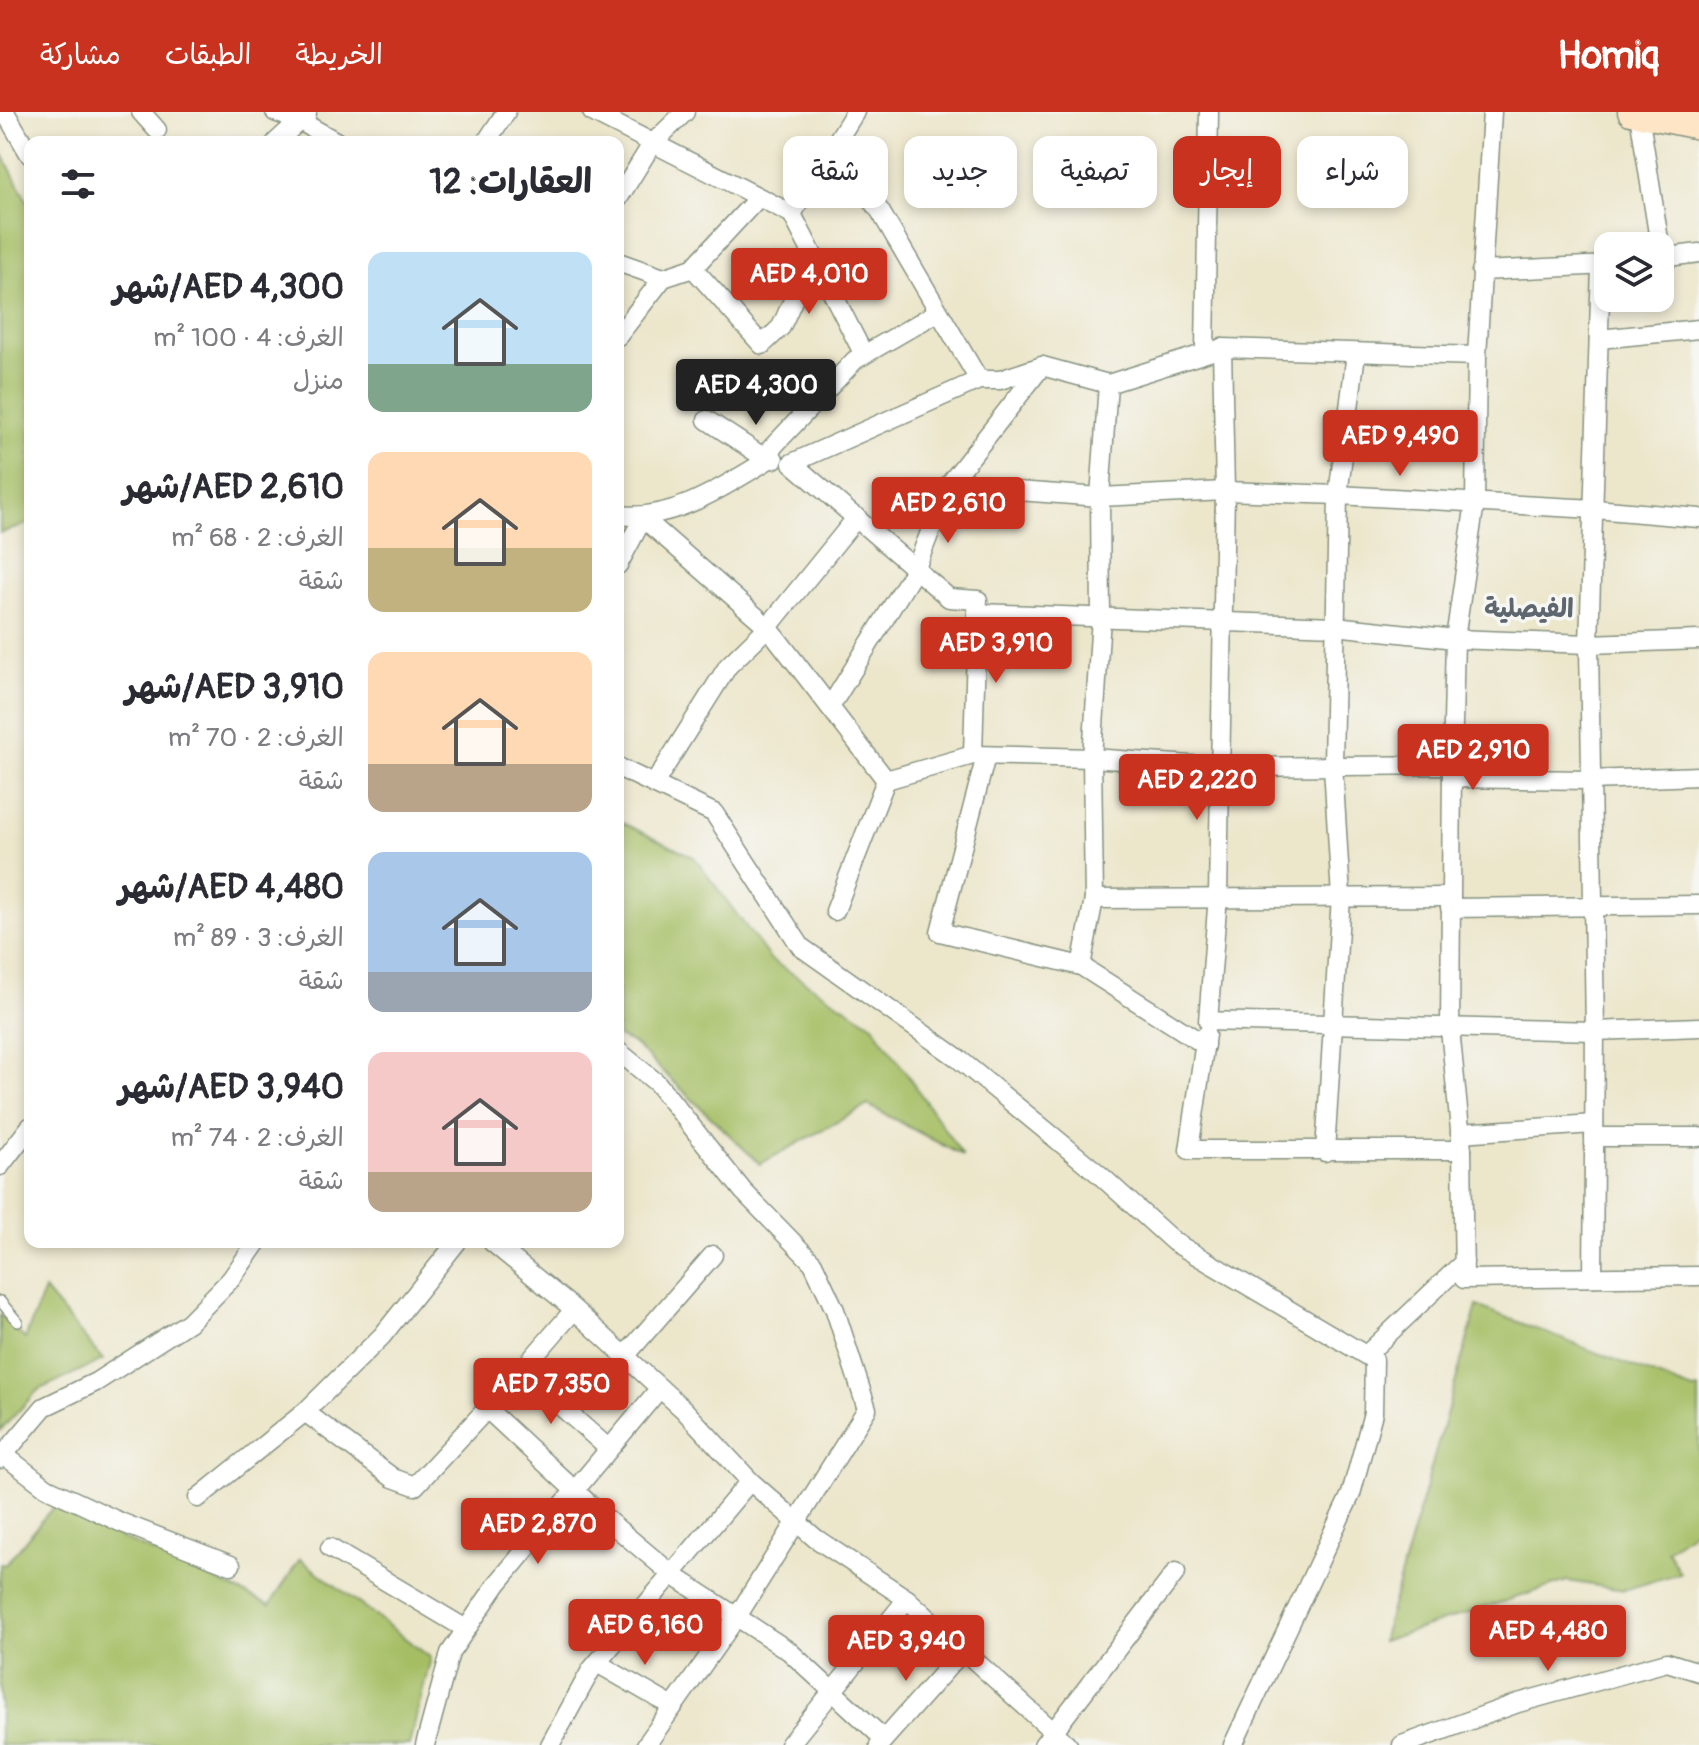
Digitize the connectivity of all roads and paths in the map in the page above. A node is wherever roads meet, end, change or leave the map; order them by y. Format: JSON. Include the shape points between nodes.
{"nodes":[{"id":1,"x":5,"y":112,"type":"edge"},
{"id":2,"x":141,"y":112,"type":"edge"},
{"id":3,"x":275,"y":112,"type":"edge"},
{"id":4,"x":506,"y":112,"type":"edge"},
{"id":5,"x":592,"y":112,"type":"edge"},
{"id":6,"x":685,"y":112,"type":"edge"},
{"id":7,"x":855,"y":112,"type":"edge"},
{"id":8,"x":1209,"y":112,"type":"edge"},
{"id":9,"x":1492,"y":112,"type":"edge"},
{"id":10,"x":1635,"y":113,"type":"edge"},
{"id":11,"x":304,"y":116,"type":"edge"},
{"id":12,"x":1699,"y":126,"type":"edge"},
{"id":13,"x":157,"y":130,"type":"dead end"},
{"id":14,"x":282,"y":136,"type":"edge"},
{"id":15,"x":329,"y":136,"type":"edge"},
{"id":16,"x":490,"y":136,"type":"edge"},
{"id":17,"x":839,"y":136,"type":"edge"},
{"id":18,"x":652,"y":144,"type":"junction"},
{"id":19,"x":24,"y":145,"type":"edge"},
{"id":20,"x":624,"y":189,"type":"edge"},
{"id":21,"x":758,"y":198,"type":"junction"},
{"id":22,"x":796,"y":208,"type":"edge"},
{"id":23,"x":878,"y":208,"type":"edge"},
{"id":24,"x":792,"y":214,"type":"junction"},
{"id":25,"x":1656,"y":232,"type":"edge"},
{"id":26,"x":1674,"y":253,"type":"edge"},
{"id":27,"x":1699,"y":253,"type":"edge"},
{"id":28,"x":813,"y":256,"type":"junction"},
{"id":29,"x":624,"y":264,"type":"edge"},
{"id":30,"x":1594,"y":266,"type":"edge"},
{"id":31,"x":693,"y":268,"type":"junction"},
{"id":32,"x":1481,"y":271,"type":"junction"},
{"id":33,"x":663,"y":278,"type":"junction"},
{"id":34,"x":938,"y":312,"type":"junction"},
{"id":35,"x":1601,"y":312,"type":"edge"},
{"id":36,"x":624,"y":328,"type":"edge"},
{"id":37,"x":1699,"y":329,"type":"edge"},
{"id":38,"x":1599,"y":339,"type":"junction"},
{"id":39,"x":1214,"y":349,"type":"junction"},
{"id":40,"x":1356,"y":353,"type":"junction"},
{"id":41,"x":864,"y":355,"type":"junction"},
{"id":42,"x":1477,"y":356,"type":"junction"},
{"id":43,"x":1042,"y":366,"type":"junction"},
{"id":44,"x":979,"y":380,"type":"junction"},
{"id":45,"x":1108,"y":384,"type":"junction"},
{"id":46,"x":707,"y":420,"type":"dead end"},
{"id":47,"x":767,"y":458,"type":"junction"},
{"id":48,"x":792,"y":463,"type":"junction"},
{"id":49,"x":948,"y":486,"type":"junction"},
{"id":50,"x":1225,"y":491,"type":"junction"},
{"id":51,"x":1338,"y":495,"type":"junction"},
{"id":52,"x":1100,"y":497,"type":"junction"},
{"id":53,"x":1475,"y":502,"type":"junction"},
{"id":54,"x":1595,"y":509,"type":"junction"},
{"id":55,"x":624,"y":516,"type":"edge"},
{"id":56,"x":857,"y":517,"type":"junction"},
{"id":57,"x":643,"y":518,"type":"junction"},
{"id":58,"x":1699,"y":518,"type":"edge"},
{"id":59,"x":624,"y":554,"type":"edge"},
{"id":60,"x":916,"y":568,"type":"junction"},
{"id":61,"x":977,"y":613,"type":"junction"},
{"id":62,"x":1101,"y":617,"type":"junction"},
{"id":63,"x":1220,"y":624,"type":"junction"},
{"id":64,"x":1335,"y":626,"type":"junction"},
{"id":65,"x":768,"y":627,"type":"junction"},
{"id":66,"x":1455,"y":639,"type":"junction"},
{"id":67,"x":1699,"y":640,"type":"edge"},
{"id":68,"x":1589,"y":644,"type":"junction"},
{"id":69,"x":830,"y":707,"type":"junction"},
{"id":70,"x":980,"y":755,"type":"junction"},
{"id":71,"x":1092,"y":758,"type":"junction"},
{"id":72,"x":1333,"y":766,"type":"junction"},
{"id":73,"x":1219,"y":767,"type":"junction"},
{"id":74,"x":624,"y":770,"type":"edge"},
{"id":75,"x":1452,"y":772,"type":"junction"},
{"id":76,"x":1699,"y":776,"type":"edge"},
{"id":77,"x":886,"y":780,"type":"junction"},
{"id":78,"x":1590,"y":780,"type":"junction"},
{"id":79,"x":654,"y":784,"type":"junction"},
{"id":80,"x":1218,"y":896,"type":"junction"},
{"id":81,"x":1341,"y":897,"type":"junction"},
{"id":82,"x":1094,"y":899,"type":"junction"},
{"id":83,"x":1451,"y":903,"type":"junction"},
{"id":84,"x":1699,"y":905,"type":"edge"},
{"id":85,"x":1593,"y":908,"type":"junction"},
{"id":86,"x":835,"y":911,"type":"dead end"},
{"id":87,"x":1081,"y":966,"type":"junction"},
{"id":88,"x":1208,"y":1021,"type":"junction"},
{"id":89,"x":1332,"y":1025,"type":"junction"},
{"id":90,"x":1699,"y":1027,"type":"edge"},
{"id":91,"x":1450,"y":1029,"type":"junction"},
{"id":92,"x":1595,"y":1031,"type":"junction"},
{"id":93,"x":1205,"y":1045,"type":"junction"},
{"id":94,"x":624,"y":1056,"type":"edge"},
{"id":95,"x":1594,"y":1131,"type":"junction"},
{"id":96,"x":24,"y":1135,"type":"edge"},
{"id":97,"x":1699,"y":1137,"type":"edge"},
{"id":98,"x":1461,"y":1142,"type":"junction"},
{"id":99,"x":1325,"y":1152,"type":"junction"},
{"id":100,"x":0,"y":1166,"type":"edge"},
{"id":101,"x":253,"y":1248,"type":"edge"},
{"id":102,"x":452,"y":1248,"type":"edge"},
{"id":103,"x":499,"y":1248,"type":"edge"},
{"id":104,"x":713,"y":1255,"type":"dead end"},
{"id":105,"x":1464,"y":1262,"type":"junction"},
{"id":106,"x":1699,"y":1276,"type":"edge"},
{"id":107,"x":1593,"y":1277,"type":"junction"},
{"id":108,"x":0,"y":1301,"type":"edge"},
{"id":109,"x":574,"y":1310,"type":"junction"},
{"id":110,"x":18,"y":1322,"type":"dead end"},
{"id":111,"x":1366,"y":1355,"type":"junction"},
{"id":112,"x":625,"y":1356,"type":"junction"},
{"id":113,"x":521,"y":1371,"type":"junction"},
{"id":114,"x":660,"y":1388,"type":"junction"},
{"id":115,"x":486,"y":1408,"type":"junction"},
{"id":116,"x":305,"y":1412,"type":"junction"},
{"id":117,"x":609,"y":1449,"type":"junction"},
{"id":118,"x":2,"y":1457,"type":"edge"},
{"id":119,"x":750,"y":1481,"type":"junction"},
{"id":120,"x":574,"y":1490,"type":"junction"},
{"id":121,"x":198,"y":1498,"type":"dead end"},
{"id":122,"x":798,"y":1521,"type":"junction"},
{"id":123,"x":330,"y":1548,"type":"dead end"},
{"id":124,"x":231,"y":1565,"type":"dead end"},
{"id":125,"x":1176,"y":1572,"type":"dead end"},
{"id":126,"x":674,"y":1576,"type":"junction"},
{"id":127,"x":907,"y":1599,"type":"junction"},
{"id":128,"x":738,"y":1615,"type":"junction"},
{"id":129,"x":466,"y":1629,"type":"junction"},
{"id":130,"x":965,"y":1648,"type":"junction"},
{"id":131,"x":597,"y":1663,"type":"junction"},
{"id":132,"x":1699,"y":1672,"type":"edge"},
{"id":133,"x":832,"y":1689,"type":"junction"},
{"id":134,"x":673,"y":1707,"type":"junction"},
{"id":135,"x":1055,"y":1741,"type":"edge"},
{"id":136,"x":882,"y":1742,"type":"edge"},
{"id":137,"x":425,"y":1745,"type":"edge"},
{"id":138,"x":550,"y":1745,"type":"edge"},
{"id":139,"x":646,"y":1745,"type":"edge"},
{"id":140,"x":789,"y":1745,"type":"edge"},
{"id":141,"x":1233,"y":1745,"type":"edge"},
{"id":142,"x":1402,"y":1745,"type":"edge"}],
"edges":[{"from":1,"to":19,"type":"street"},
{"from":2,"to":13,"type":"street"},
{"from":3,"to":11,"type":"street"},
{"from":4,"to":16,"type":"street"},
{"from":5,"to":18,"type":"street"},
{"from":6,"to":18,"type":"street"},
{"from":7,"to":17,"type":"street"},
{"from":8,"to":39,"type":"street"},
{"from":9,"to":32,"type":"street"},
{"from":10,"to":12,"type":"street"},
{"from":10,"to":25,"type":"street"},
{"from":11,"to":14,"type":"street"},
{"from":11,"to":15,"type":"street"},
{"from":18,"to":20,"type":"street"},
{"from":18,"to":21,"type":"street"},
{"from":21,"to":24,"type":"street"},
{"from":21,"to":31,"type":"street"},
{"from":22,"to":24,"type":"street"},
{"from":23,"to":34,"type":"street"},
{"from":24,"to":28,"type":"street"},
{"from":26,"to":27,"type":"street"},
{"from":28,"to":31,"type":"street","via":[[781,327],[762,345]]},
{"from":28,"to":41,"type":"street"},
{"from":29,"to":33,"type":"street"},
{"from":30,"to":32,"type":"street"},
{"from":31,"to":33,"type":"street"},
{"from":32,"to":42,"type":"street"},
{"from":33,"to":36,"type":"street"},
{"from":34,"to":41,"type":"street"},
{"from":34,"to":44,"type":"street"},
{"from":35,"to":38,"type":"street"},
{"from":37,"to":38,"type":"street"},
{"from":38,"to":54,"type":"street"},
{"from":39,"to":40,"type":"street"},
{"from":39,"to":45,"type":"street"},
{"from":39,"to":50,"type":"street"},
{"from":40,"to":42,"type":"street"},
{"from":40,"to":51,"type":"street"},
{"from":41,"to":47,"type":"street"},
{"from":42,"to":53,"type":"street"},
{"from":43,"to":44,"type":"street","via":[[1000,380]]},
{"from":43,"to":45,"type":"street"},
{"from":43,"to":49,"type":"street"},
{"from":44,"to":48,"type":"street"},
{"from":45,"to":52,"type":"street"},
{"from":46,"to":47,"type":"street"},
{"from":47,"to":48,"type":"street"},
{"from":47,"to":57,"type":"street","via":[[711,495]]},
{"from":48,"to":56,"type":"street"},
{"from":49,"to":52,"type":"street"},
{"from":49,"to":60,"type":"street"},
{"from":50,"to":51,"type":"street"},
{"from":50,"to":52,"type":"street"},
{"from":50,"to":63,"type":"street"},
{"from":51,"to":53,"type":"street"},
{"from":51,"to":64,"type":"street"},
{"from":52,"to":62,"type":"street"},
{"from":53,"to":54,"type":"street"},
{"from":53,"to":66,"type":"street"},
{"from":54,"to":58,"type":"street"},
{"from":54,"to":68,"type":"street"},
{"from":55,"to":57,"type":"street"},
{"from":56,"to":60,"type":"street"},
{"from":56,"to":65,"type":"street"},
{"from":57,"to":59,"type":"street"},
{"from":57,"to":65,"type":"street"},
{"from":60,"to":61,"type":"street","via":[[949,598],[978,600]]},
{"from":60,"to":69,"type":"street"},
{"from":61,"to":62,"type":"street"},
{"from":61,"to":70,"type":"street"},
{"from":62,"to":63,"type":"street"},
{"from":62,"to":71,"type":"street"},
{"from":63,"to":64,"type":"street"},
{"from":63,"to":73,"type":"street"},
{"from":64,"to":66,"type":"street"},
{"from":64,"to":72,"type":"street"},
{"from":65,"to":69,"type":"street"},
{"from":65,"to":79,"type":"street","via":[[728,666]]},
{"from":66,"to":68,"type":"street"},
{"from":66,"to":75,"type":"street"},
{"from":67,"to":68,"type":"street"},
{"from":68,"to":78,"type":"street"},
{"from":69,"to":77,"type":"street"},
{"from":70,"to":71,"type":"street"},
{"from":70,"to":77,"type":"street"},
{"from":70,"to":87,"type":"street","via":[[940,932]]},
{"from":71,"to":73,"type":"street"},
{"from":71,"to":82,"type":"street"},
{"from":72,"to":73,"type":"street"},
{"from":72,"to":75,"type":"street"},
{"from":72,"to":81,"type":"street"},
{"from":73,"to":80,"type":"street"},
{"from":74,"to":79,"type":"street"},
{"from":75,"to":78,"type":"street"},
{"from":75,"to":83,"type":"street"},
{"from":76,"to":78,"type":"street"},
{"from":77,"to":86,"type":"street"},
{"from":78,"to":85,"type":"street"},
{"from":79,"to":111,"type":"street","via":[[714,813],[801,947],[955,1056],[1174,1242]]},
{"from":80,"to":81,"type":"street"},
{"from":80,"to":82,"type":"street"},
{"from":80,"to":88,"type":"street"},
{"from":81,"to":83,"type":"street"},
{"from":81,"to":89,"type":"street"},
{"from":82,"to":87,"type":"street"},
{"from":83,"to":85,"type":"street"},
{"from":83,"to":91,"type":"street"},
{"from":84,"to":85,"type":"street"},
{"from":85,"to":92,"type":"street"},
{"from":87,"to":93,"type":"street"},
{"from":88,"to":89,"type":"street"},
{"from":88,"to":93,"type":"street"},
{"from":89,"to":91,"type":"street"},
{"from":89,"to":99,"type":"street"},
{"from":90,"to":92,"type":"street"},
{"from":91,"to":92,"type":"street"},
{"from":91,"to":98,"type":"street"},
{"from":92,"to":95,"type":"street"},
{"from":93,"to":99,"type":"street","via":[[1189,1150]]},
{"from":94,"to":122,"type":"street","via":[[657,1083],[743,1191],[813,1263],[835,1310],[867,1409]]},
{"from":95,"to":97,"type":"street"},
{"from":95,"to":98,"type":"street"},
{"from":95,"to":107,"type":"street"},
{"from":96,"to":100,"type":"street"},
{"from":98,"to":99,"type":"street"},
{"from":98,"to":105,"type":"street"},
{"from":101,"to":118,"type":"street","via":[[189,1322],[96,1382],[44,1407]]},
{"from":102,"to":116,"type":"street","via":[[382,1336]]},
{"from":103,"to":109,"type":"street"},
{"from":104,"to":112,"type":"street"},
{"from":105,"to":107,"type":"street","via":[[1464,1279]]},
{"from":105,"to":111,"type":"street"},
{"from":106,"to":107,"type":"street"},
{"from":108,"to":110,"type":"lane"},
{"from":109,"to":112,"type":"street"},
{"from":109,"to":113,"type":"street"},
{"from":111,"to":141,"type":"street","via":[[1374,1360],[1373,1413],[1351,1494]]},
{"from":112,"to":114,"type":"street"},
{"from":113,"to":115,"type":"street"},
{"from":113,"to":117,"type":"street"},
{"from":114,"to":117,"type":"street"},
{"from":114,"to":119,"type":"street"},
{"from":115,"to":116,"type":"street","via":[[415,1486],[393,1478]]},
{"from":115,"to":120,"type":"street"},
{"from":116,"to":121,"type":"street"},
{"from":117,"to":120,"type":"street"},
{"from":118,"to":124,"type":"street","via":[[47,1488]]},
{"from":119,"to":122,"type":"street"},
{"from":119,"to":126,"type":"street"},
{"from":120,"to":126,"type":"street"},
{"from":120,"to":129,"type":"street"},
{"from":122,"to":127,"type":"street"},
{"from":122,"to":128,"type":"street"},
{"from":123,"to":129,"type":"street"},
{"from":125,"to":135,"type":"street"},
{"from":126,"to":128,"type":"street"},
{"from":126,"to":131,"type":"street"},
{"from":127,"to":130,"type":"street"},
{"from":127,"to":133,"type":"street"},
{"from":128,"to":133,"type":"street"},
{"from":128,"to":134,"type":"street"},
{"from":129,"to":137,"type":"street","via":[[450,1653]]},
{"from":130,"to":135,"type":"street"},
{"from":130,"to":136,"type":"street"},
{"from":131,"to":134,"type":"street"},
{"from":131,"to":138,"type":"street"},
{"from":132,"to":142,"type":"street","via":[[1667,1662],[1518,1703]]},
{"from":133,"to":136,"type":"street"},
{"from":133,"to":140,"type":"street"},
{"from":134,"to":139,"type":"street"}]}
